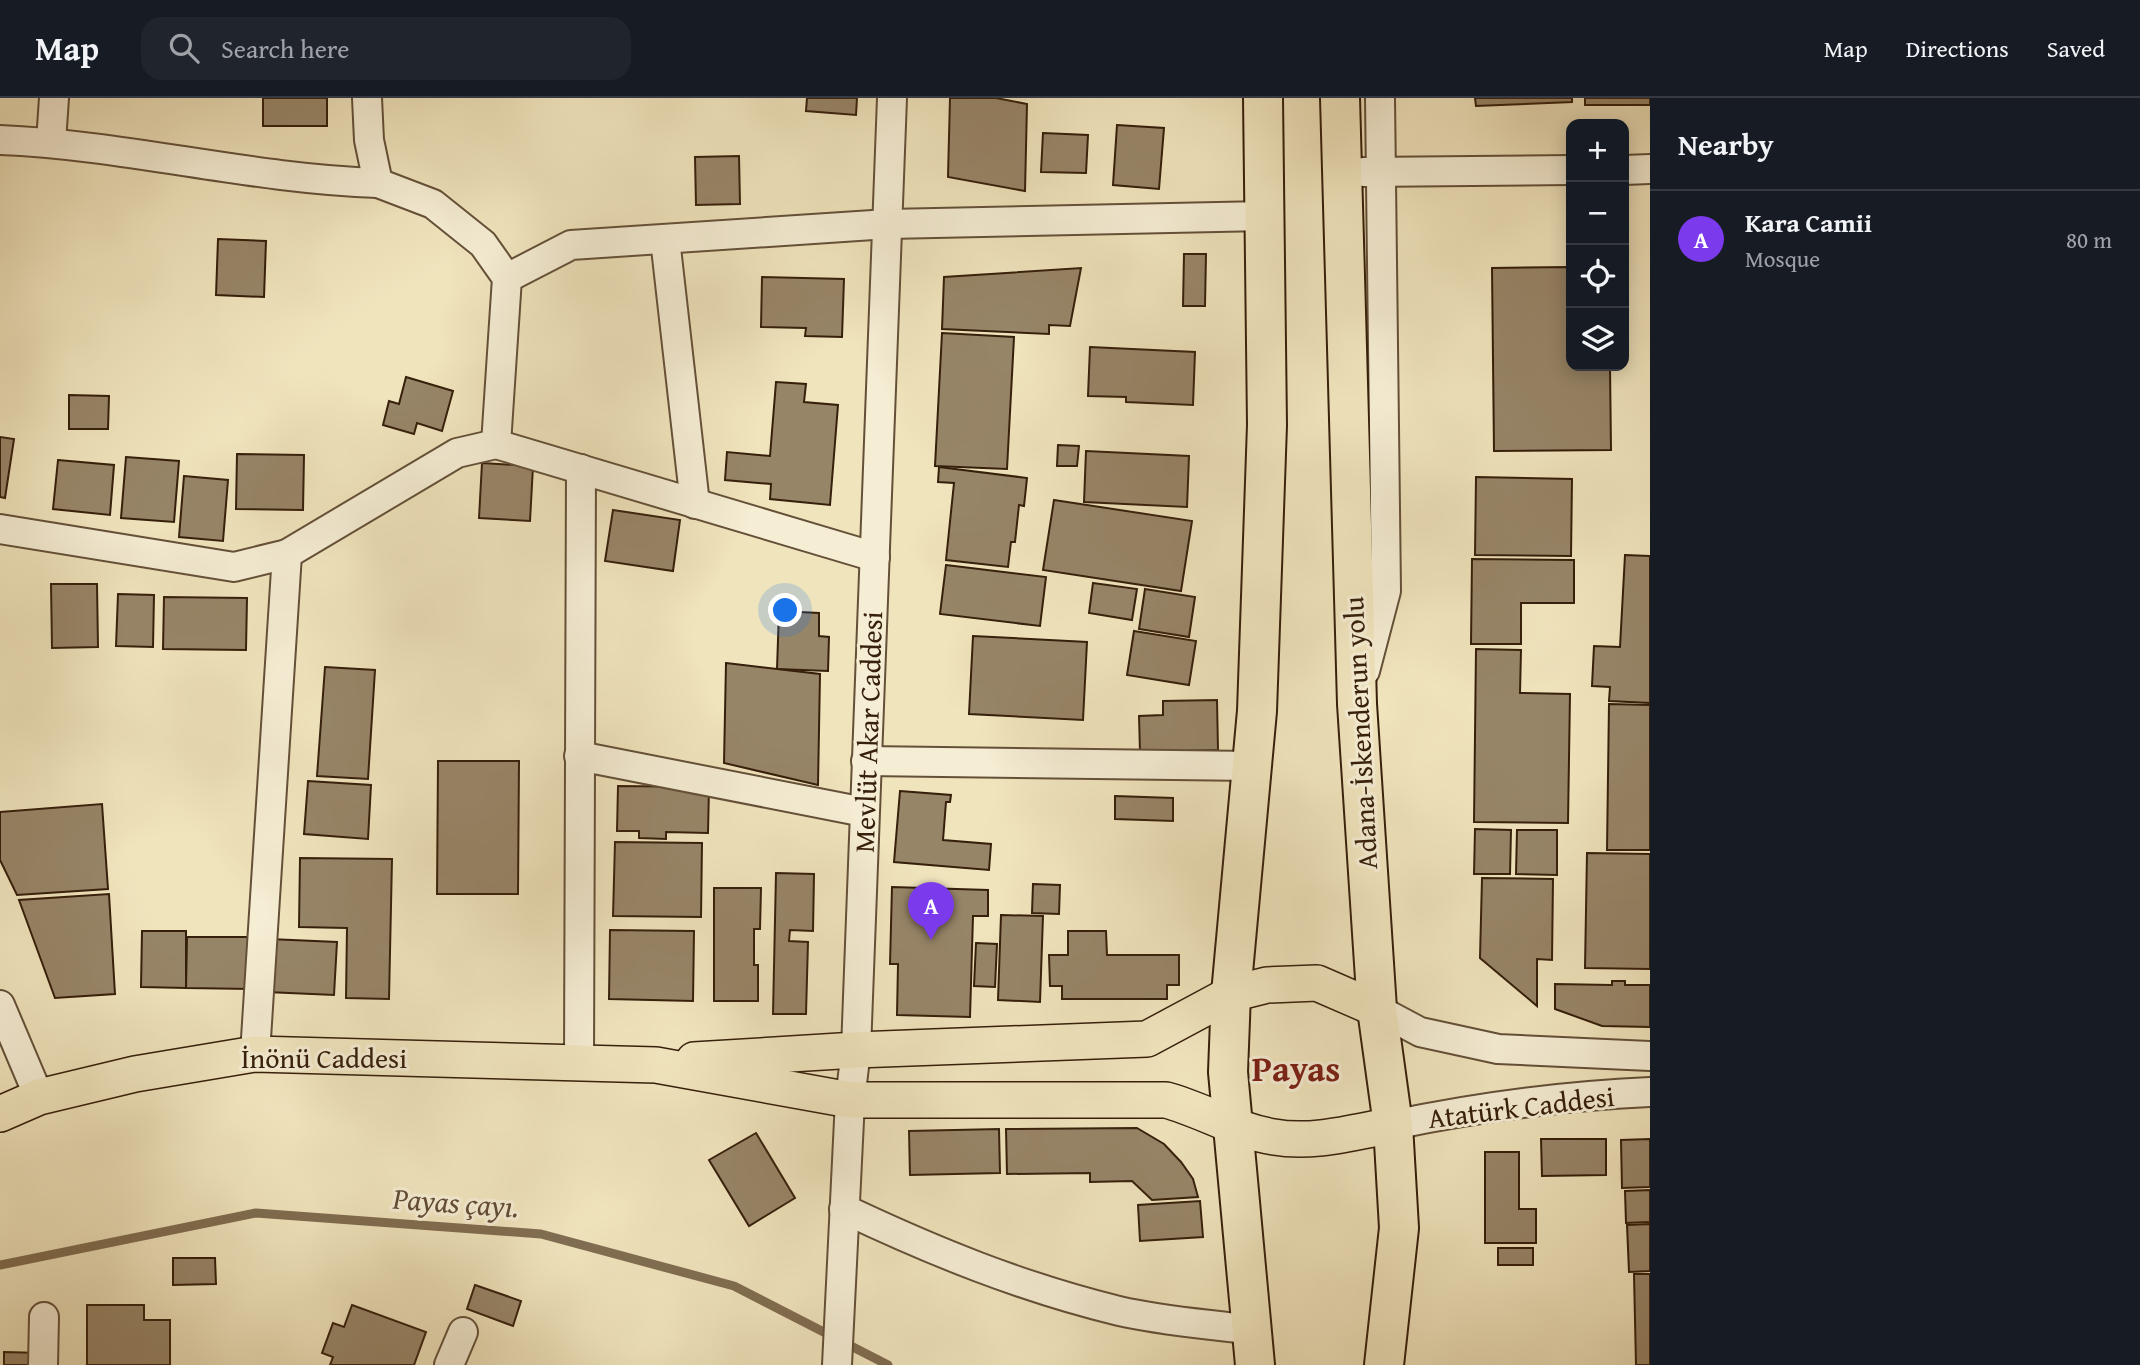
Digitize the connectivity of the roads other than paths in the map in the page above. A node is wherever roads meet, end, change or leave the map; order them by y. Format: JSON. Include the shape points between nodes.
{"nodes":[{"id":1,"x":54,"y":98,"type":"edge"},
{"id":2,"x":366,"y":98,"type":"edge"},
{"id":3,"x":891,"y":98,"type":"edge"},
{"id":4,"x":1263,"y":98,"type":"edge"},
{"id":5,"x":1340,"y":98,"type":"edge"},
{"id":6,"x":1380,"y":98,"type":"edge"},
{"id":7,"x":0,"y":139,"type":"edge"},
{"id":8,"x":51,"y":142,"type":"junction"},
{"id":9,"x":1650,"y":169,"type":"edge"},
{"id":10,"x":1566,"y":170,"type":"edge"},
{"id":11,"x":1629,"y":170,"type":"edge"},
{"id":12,"x":1341,"y":172,"type":"junction"},
{"id":13,"x":1381,"y":172,"type":"junction"},
{"id":14,"x":378,"y":183,"type":"junction"},
{"id":15,"x":1265,"y":216,"type":"junction"},
{"id":16,"x":888,"y":224,"type":"junction"},
{"id":17,"x":665,"y":239,"type":"junction"},
{"id":18,"x":507,"y":278,"type":"junction"},
{"id":19,"x":496,"y":444,"type":"junction"},
{"id":20,"x":581,"y":469,"type":"junction"},
{"id":21,"x":695,"y":504,"type":"junction"},
{"id":22,"x":0,"y":529,"type":"edge"},
{"id":23,"x":287,"y":554,"type":"junction"},
{"id":24,"x":875,"y":557,"type":"junction"},
{"id":25,"x":1356,"y":704,"type":"junction"},
{"id":26,"x":579,"y":756,"type":"junction"},
{"id":27,"x":866,"y":761,"type":"junction"},
{"id":28,"x":1252,"y":766,"type":"junction"},
{"id":29,"x":864,"y":812,"type":"junction"},
{"id":30,"x":1231,"y":994,"type":"junction"},
{"id":31,"x":0,"y":1005,"type":"edge"},
{"id":32,"x":1377,"y":1009,"type":"junction"},
{"id":33,"x":856,"y":1050,"type":"junction"},
{"id":34,"x":255,"y":1055,"type":"junction"},
{"id":35,"x":1650,"y":1056,"type":"edge"},
{"id":36,"x":579,"y":1062,"type":"junction"},
{"id":37,"x":656,"y":1065,"type":"junction"},
{"id":38,"x":1650,"y":1091,"type":"edge"},
{"id":39,"x":39,"y":1097,"type":"junction"},
{"id":40,"x":850,"y":1100,"type":"junction"},
{"id":41,"x":0,"y":1114,"type":"edge"},
{"id":42,"x":1393,"y":1125,"type":"junction"},
{"id":43,"x":1234,"y":1126,"type":"junction"},
{"id":44,"x":844,"y":1209,"type":"junction"},
{"id":45,"x":44,"y":1317,"type":"dead end"},
{"id":46,"x":463,"y":1332,"type":"dead end"},
{"id":47,"x":1253,"y":1347,"type":"edge"},
{"id":48,"x":43,"y":1365,"type":"edge"},
{"id":49,"x":449,"y":1365,"type":"edge"},
{"id":50,"x":837,"y":1365,"type":"edge"},
{"id":51,"x":1384,"y":1365,"type":"edge"}],
"edges":[{"from":1,"to":8,"type":"street"},
{"from":2,"to":14,"type":"street"},
{"from":3,"to":16,"type":"street","name":"Mevlüt Akar Caddesi"},
{"from":4,"to":15,"type":"highway"},
{"from":5,"to":12,"type":"highway","name":"Adana-İskenderun yolu"},
{"from":6,"to":13,"type":"street"},
{"from":7,"to":8,"type":"street"},
{"from":8,"to":14,"type":"street","via":[[312,181]]},
{"from":9,"to":11,"type":"street"},
{"from":10,"to":13,"type":"street"},
{"from":12,"to":13,"type":"street"},
{"from":12,"to":25,"type":"highway","name":"Adana-İskenderun yolu"},
{"from":13,"to":25,"type":"street","via":[[1386,591]]},
{"from":14,"to":18,"type":"street","via":[[433,204],[483,244]]},
{"from":15,"to":16,"type":"street"},
{"from":15,"to":28,"type":"highway","via":[[1267,425]]},
{"from":16,"to":17,"type":"street"},
{"from":16,"to":24,"type":"street","name":"Mevlüt Akar Caddesi"},
{"from":17,"to":18,"type":"street","via":[[571,245]]},
{"from":17,"to":21,"type":"street"},
{"from":18,"to":19,"type":"street"},
{"from":19,"to":20,"type":"street"},
{"from":19,"to":23,"type":"street","via":[[457,453]]},
{"from":20,"to":21,"type":"street"},
{"from":20,"to":26,"type":"street"},
{"from":21,"to":24,"type":"street"},
{"from":22,"to":23,"type":"street","via":[[234,567]]},
{"from":23,"to":34,"type":"street"},
{"from":24,"to":27,"type":"street","name":"Mevlüt Akar Caddesi"},
{"from":25,"to":32,"type":"highway","name":"Adana-İskenderun yolu"},
{"from":26,"to":29,"type":"street"},
{"from":26,"to":36,"type":"street"},
{"from":27,"to":28,"type":"street"},
{"from":27,"to":29,"type":"street","name":"Mevlüt Akar Caddesi"},
{"from":28,"to":30,"type":"highway"},
{"from":29,"to":33,"type":"street","name":"Mevlüt Akar Caddesi"},
{"from":30,"to":32,"type":"main road","via":[[1267,985],[1317,983]]},
{"from":30,"to":33,"type":"main road","via":[[1147,1039]]},
{"from":30,"to":43,"type":"highway","via":[[1228,1072]]},
{"from":31,"to":39,"type":"street"},
{"from":32,"to":35,"type":"street","via":[[1420,1032],[1497,1049]]},
{"from":32,"to":42,"type":"highway","name":"Adana-İskenderun yolu"},
{"from":33,"to":37,"type":"main road","via":[[715,1057]]},
{"from":33,"to":40,"type":"street","name":"Mevlüt Akar Caddesi"},
{"from":34,"to":36,"type":"main road","name":"İnönü Caddesi"},
{"from":34,"to":39,"type":"main road","name":"İnönü Caddesi","via":[[135,1074]]},
{"from":36,"to":37,"type":"main road","name":"İnönü Caddesi"},
{"from":37,"to":40,"type":"main road"},
{"from":38,"to":42,"type":"street","name":"Atatürk Caddesi","via":[[1494,1106]]},
{"from":39,"to":41,"type":"main road","name":"İnönü Caddesi"},
{"from":40,"to":43,"type":"main road","via":[[1166,1100],[1205,1111]]},
{"from":40,"to":44,"type":"street","name":"Mevlüt Akar Caddesi"},
{"from":42,"to":43,"type":"main road","via":[[1313,1139],[1275,1137]]},
{"from":42,"to":51,"type":"highway","name":"Adana-İskenderun yolu","via":[[1399,1228]]},
{"from":43,"to":47,"type":"highway"},
{"from":44,"to":47,"type":"street","via":[[1003,1279]]},
{"from":44,"to":50,"type":"street","name":"Mevlüt Akar Caddesi"},
{"from":45,"to":48,"type":"street"},
{"from":46,"to":49,"type":"street"}]}
